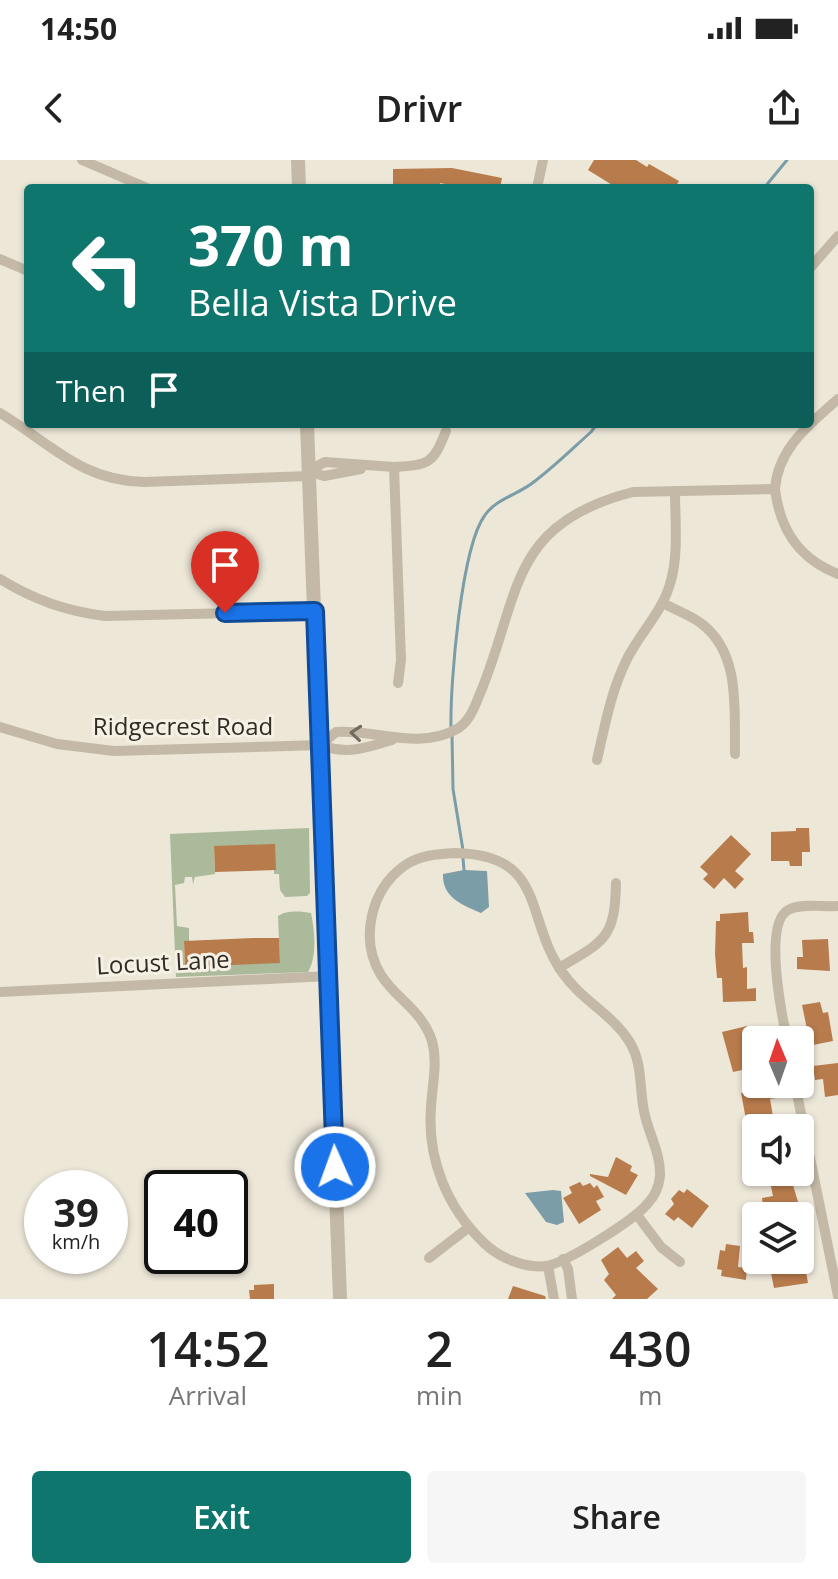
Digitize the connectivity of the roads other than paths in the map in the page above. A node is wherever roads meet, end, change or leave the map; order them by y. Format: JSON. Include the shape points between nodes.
{"nodes":[{"id":1,"x":82,"y":160,"type":"edge"},
{"id":2,"x":298,"y":160,"type":"edge"},
{"id":3,"x":543,"y":160,"type":"edge"},
{"id":4,"x":138,"y":184,"type":"edge"},
{"id":5,"x":299,"y":184,"type":"edge"},
{"id":6,"x":538,"y":184,"type":"edge"},
{"id":7,"x":838,"y":236,"type":"edge"},
{"id":8,"x":0,"y":259,"type":"edge"},
{"id":9,"x":814,"y":263,"type":"edge"},
{"id":10,"x":24,"y":269,"type":"edge"},
{"id":11,"x":838,"y":399,"type":"edge"},
{"id":12,"x":0,"y":413,"type":"edge"},
{"id":13,"x":814,"y":419,"type":"edge"},
{"id":14,"x":307,"y":428,"type":"edge"},
{"id":15,"x":804,"y":428,"type":"edge"},
{"id":16,"x":446,"y":431,"type":"dead end"},
{"id":17,"x":394,"y":467,"type":"junction"},
{"id":18,"x":308,"y":474,"type":"junction"},
{"id":19,"x":775,"y":489,"type":"junction"},
{"id":20,"x":675,"y":491,"type":"junction"},
{"id":21,"x":838,"y":574,"type":"edge"},
{"id":22,"x":0,"y":579,"type":"edge"},
{"id":23,"x":663,"y":603,"type":"junction"},
{"id":24,"x":315,"y":611,"type":"junction"},
{"id":25,"x":398,"y":683,"type":"dead end"},
{"id":26,"x":0,"y":727,"type":"edge"},
{"id":27,"x":395,"y":739,"type":"junction"},
{"id":28,"x":321,"y":745,"type":"junction"},
{"id":29,"x":735,"y":754,"type":"dead end"},
{"id":30,"x":597,"y":760,"type":"dead end"},
{"id":31,"x":616,"y":883,"type":"dead end"},
{"id":32,"x":838,"y":906,"type":"edge"},
{"id":33,"x":559,"y":968,"type":"junction"},
{"id":34,"x":329,"y":976,"type":"junction"},
{"id":35,"x":0,"y":992,"type":"edge"},
{"id":36,"x":785,"y":1026,"type":"edge"},
{"id":37,"x":798,"y":1098,"type":"edge"},
{"id":38,"x":637,"y":1215,"type":"junction"},
{"id":39,"x":468,"y":1228,"type":"junction"},
{"id":40,"x":429,"y":1258,"type":"dead end"},
{"id":41,"x":563,"y":1259,"type":"junction"},
{"id":42,"x":680,"y":1262,"type":"dead end"},
{"id":43,"x":548,"y":1266,"type":"junction"},
{"id":44,"x":838,"y":1296,"type":"edge"},
{"id":45,"x":340,"y":1299,"type":"edge"},
{"id":46,"x":554,"y":1299,"type":"edge"},
{"id":47,"x":572,"y":1299,"type":"edge"}],
"edges":[{"from":1,"to":4,"type":"street"},
{"from":2,"to":5,"type":"street"},
{"from":3,"to":6,"type":"street"},
{"from":7,"to":9,"type":"street"},
{"from":8,"to":10,"type":"street"},
{"from":11,"to":13,"type":"street"},
{"from":12,"to":18,"type":"street","via":[[79,467],[121,480]]},
{"from":14,"to":18,"type":"street"},
{"from":15,"to":19,"type":"street","via":[[781,460]]},
{"from":16,"to":17,"type":"street","via":[[428,463]]},
{"from":17,"to":18,"type":"street"},
{"from":17,"to":25,"type":"street"},
{"from":18,"to":24,"type":"street"},
{"from":19,"to":20,"type":"street","name":"Ridgecrest Road"},
{"from":19,"to":21,"type":"street","via":[[785,531],[794,544]]},
{"from":20,"to":23,"type":"street","via":[[674,564]]},
{"from":20,"to":27,"type":"street","name":"Ridgecrest Road","via":[[615,497],[557,528],[518,578],[471,715],[459,729],[440,736]]},
{"from":22,"to":24,"type":"street","via":[[49,605],[105,616]]},
{"from":23,"to":29,"type":"street","via":[[702,624],[724,652],[732,678]]},
{"from":23,"to":30,"type":"street","via":[[620,675]]},
{"from":24,"to":28,"type":"street"},
{"from":26,"to":28,"type":"street","name":"Ridgecrest Road","via":[[57,744],[114,751]]},
{"from":27,"to":28,"type":"street","name":"Ridgecrest Road","via":[[353,750]]},
{"from":27,"to":28,"type":"street","name":"Ridgecrest Road","one_way":true,"via":[[336,732]]},
{"from":28,"to":34,"type":"street"},
{"from":31,"to":33,"type":"street","via":[[609,932]]},
{"from":32,"to":36,"type":"street","via":[[789,909],[782,915],[777,927],[778,987]]},
{"from":33,"to":38,"type":"street","via":[[636,1052],[660,1179]]},
{"from":33,"to":39,"type":"street","via":[[525,884],[491,858],[474,853],[424,856],[404,866],[377,897],[371,946],[381,974],[415,1011],[431,1038],[435,1158],[445,1189]]},
{"from":34,"to":35,"type":"street","name":"Locust Lane"},
{"from":34,"to":45,"type":"street"},
{"from":37,"to":44,"type":"street"},
{"from":38,"to":41,"type":"street"},
{"from":38,"to":42,"type":"street"},
{"from":39,"to":40,"type":"street"},
{"from":39,"to":43,"type":"street","via":[[507,1258]]},
{"from":41,"to":43,"type":"street"},
{"from":41,"to":47,"type":"street"},
{"from":43,"to":46,"type":"street"}]}
